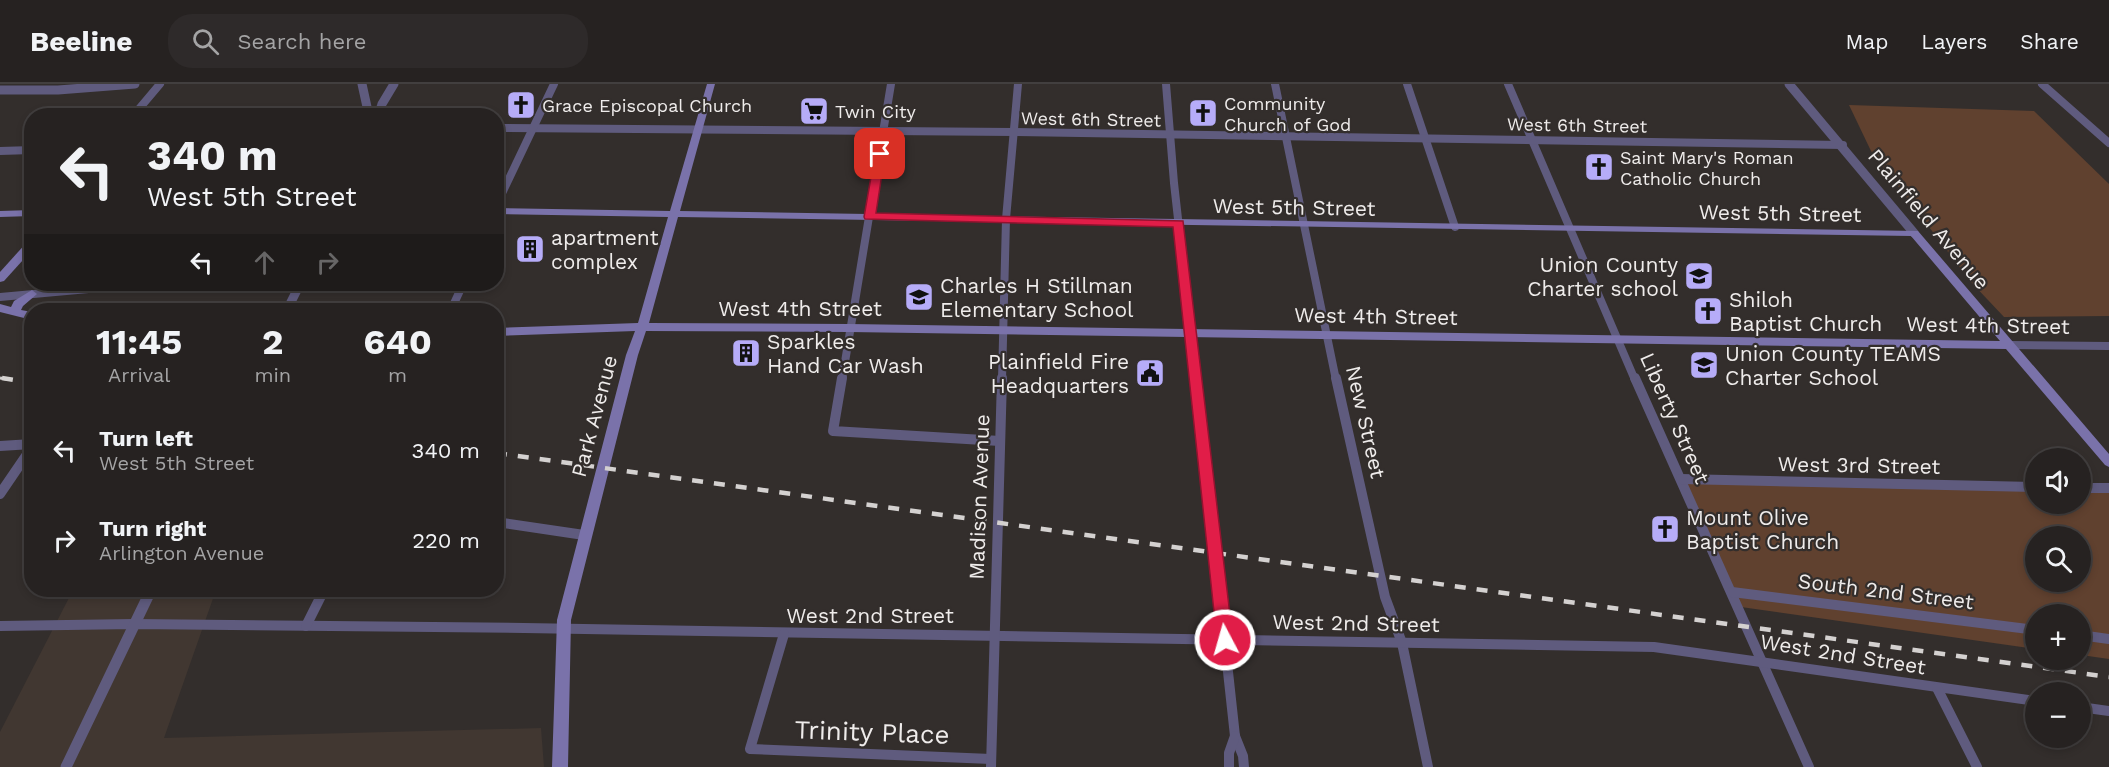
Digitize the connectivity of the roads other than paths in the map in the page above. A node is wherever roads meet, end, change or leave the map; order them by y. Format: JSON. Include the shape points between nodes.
{"nodes":[{"id":1,"x":135,"y":84,"type":"edge"},
{"id":2,"x":160,"y":84,"type":"edge"},
{"id":3,"x":362,"y":84,"type":"edge"},
{"id":4,"x":394,"y":84,"type":"edge"},
{"id":5,"x":554,"y":84,"type":"edge"},
{"id":6,"x":711,"y":84,"type":"edge"},
{"id":7,"x":891,"y":84,"type":"edge"},
{"id":8,"x":1018,"y":84,"type":"edge"},
{"id":9,"x":1166,"y":84,"type":"edge"},
{"id":10,"x":1275,"y":84,"type":"edge"},
{"id":11,"x":1407,"y":84,"type":"edge"},
{"id":12,"x":1508,"y":84,"type":"edge"},
{"id":13,"x":1789,"y":84,"type":"edge"},
{"id":14,"x":2042,"y":84,"type":"edge"},
{"id":15,"x":0,"y":90,"type":"edge"},
{"id":16,"x":382,"y":104,"type":"joint"},
{"id":17,"x":140,"y":108,"type":"edge"},
{"id":18,"x":367,"y":108,"type":"edge"},
{"id":19,"x":380,"y":108,"type":"edge"},
{"id":20,"x":504,"y":128,"type":"edge"},
{"id":21,"x":531,"y":128,"type":"junction"},
{"id":22,"x":698,"y":130,"type":"junction"},
{"id":23,"x":1013,"y":132,"type":"junction"},
{"id":24,"x":883,"y":133,"type":"junction"},
{"id":25,"x":1171,"y":135,"type":"junction"},
{"id":26,"x":1286,"y":137,"type":"junction"},
{"id":27,"x":1423,"y":137,"type":"junction"},
{"id":28,"x":1532,"y":139,"type":"junction"},
{"id":29,"x":2109,"y":144,"type":"edge"},
{"id":30,"x":1843,"y":145,"type":"junction"},
{"id":31,"x":24,"y":150,"type":"edge"},
{"id":32,"x":0,"y":151,"type":"edge"},
{"id":33,"x":504,"y":188,"type":"edge"},
{"id":34,"x":504,"y":211,"type":"edge"},
{"id":35,"x":24,"y":213,"type":"edge"},
{"id":36,"x":0,"y":214,"type":"edge"},
{"id":37,"x":673,"y":214,"type":"junction"},
{"id":38,"x":869,"y":217,"type":"junction"},
{"id":39,"x":1006,"y":219,"type":"junction"},
{"id":40,"x":1179,"y":223,"type":"junction"},
{"id":41,"x":1305,"y":224,"type":"junction"},
{"id":42,"x":1455,"y":227,"type":"junction"},
{"id":43,"x":1570,"y":227,"type":"junction"},
{"id":44,"x":1914,"y":233,"type":"junction"},
{"id":45,"x":24,"y":252,"type":"edge"},
{"id":46,"x":0,"y":279,"type":"edge"},
{"id":47,"x":66,"y":291,"type":"edge"},
{"id":48,"x":32,"y":294,"type":"junction"},
{"id":49,"x":0,"y":297,"type":"edge"},
{"id":50,"x":0,"y":308,"type":"edge"},
{"id":51,"x":15,"y":312,"type":"junction"},
{"id":52,"x":24,"y":314,"type":"edge"},
{"id":53,"x":642,"y":327,"type":"junction"},
{"id":54,"x":849,"y":327,"type":"junction"},
{"id":55,"x":1003,"y":330,"type":"junction"},
{"id":56,"x":504,"y":332,"type":"edge"},
{"id":57,"x":1191,"y":332,"type":"junction"},
{"id":58,"x":1325,"y":334,"type":"junction"},
{"id":59,"x":1618,"y":340,"type":"junction"},
{"id":60,"x":2010,"y":345,"type":"junction"},
{"id":61,"x":2109,"y":346,"type":"edge"},
{"id":62,"x":1000,"y":441,"type":"junction"},
{"id":63,"x":0,"y":446,"type":"edge"},
{"id":64,"x":24,"y":446,"type":"edge"},
{"id":65,"x":24,"y":458,"type":"edge"},
{"id":66,"x":2109,"y":462,"type":"edge"},
{"id":67,"x":1681,"y":479,"type":"junction"},
{"id":68,"x":2025,"y":487,"type":"edge"},
{"id":69,"x":2091,"y":488,"type":"edge"},
{"id":70,"x":2109,"y":488,"type":"edge"},
{"id":71,"x":0,"y":494,"type":"edge"},
{"id":72,"x":504,"y":523,"type":"edge"},
{"id":73,"x":584,"y":535,"type":"junction"},
{"id":74,"x":1732,"y":592,"type":"junction"},
{"id":75,"x":148,"y":597,"type":"edge"},
{"id":76,"x":320,"y":597,"type":"edge"},
{"id":77,"x":134,"y":624,"type":"junction"},
{"id":78,"x":0,"y":626,"type":"edge"},
{"id":79,"x":306,"y":626,"type":"junction"},
{"id":80,"x":564,"y":628,"type":"junction"},
{"id":81,"x":2025,"y":629,"type":"edge"},
{"id":82,"x":784,"y":634,"type":"junction"},
{"id":83,"x":995,"y":635,"type":"junction"},
{"id":84,"x":2091,"y":637,"type":"edge"},
{"id":85,"x":2109,"y":639,"type":"edge"},
{"id":86,"x":1225,"y":640,"type":"junction"},
{"id":87,"x":1402,"y":643,"type":"junction"},
{"id":88,"x":1764,"y":661,"type":"junction"},
{"id":89,"x":1937,"y":688,"type":"junction"},
{"id":90,"x":2025,"y":700,"type":"edge"},
{"id":91,"x":2091,"y":709,"type":"edge"},
{"id":92,"x":2109,"y":711,"type":"edge"},
{"id":93,"x":1235,"y":736,"type":"junction"},
{"id":94,"x":991,"y":763,"type":"edge"},
{"id":95,"x":66,"y":767,"type":"edge"},
{"id":96,"x":560,"y":767,"type":"edge"},
{"id":97,"x":1229,"y":767,"type":"edge"},
{"id":98,"x":1244,"y":767,"type":"edge"},
{"id":99,"x":1428,"y":767,"type":"edge"},
{"id":100,"x":1809,"y":767,"type":"edge"},
{"id":101,"x":1977,"y":767,"type":"edge"}],
"edges":[{"from":1,"to":15,"type":"street"},
{"from":2,"to":17,"type":"street"},
{"from":3,"to":18,"type":"street"},
{"from":4,"to":16,"type":"street"},
{"from":5,"to":21,"type":"street"},
{"from":6,"to":22,"type":"main road","name":"Park Avenue"},
{"from":7,"to":24,"type":"street"},
{"from":8,"to":23,"type":"street","name":"Madison Avenue"},
{"from":9,"to":25,"type":"street"},
{"from":10,"to":26,"type":"street","name":"New Street"},
{"from":11,"to":27,"type":"street"},
{"from":12,"to":28,"type":"street","name":"Liberty Street"},
{"from":13,"to":30,"type":"street","name":"Plainfield Avenue"},
{"from":14,"to":29,"type":"street"},
{"from":16,"to":19,"type":"street"},
{"from":20,"to":21,"type":"street","name":"West 6th Street"},
{"from":21,"to":22,"type":"street","name":"West 6th Street"},
{"from":21,"to":33,"type":"street"},
{"from":22,"to":24,"type":"street","name":"West 6th Street"},
{"from":22,"to":37,"type":"main road","name":"Park Avenue"},
{"from":23,"to":24,"type":"street","name":"West 6th Street"},
{"from":23,"to":25,"type":"street","name":"West 6th Street"},
{"from":23,"to":39,"type":"street","name":"Madison Avenue"},
{"from":24,"to":38,"type":"street"},
{"from":25,"to":26,"type":"street","name":"West 6th Street"},
{"from":25,"to":40,"type":"street"},
{"from":26,"to":27,"type":"street","name":"West 6th Street"},
{"from":26,"to":41,"type":"street","name":"New Street"},
{"from":27,"to":28,"type":"street","name":"West 6th Street"},
{"from":27,"to":42,"type":"street"},
{"from":28,"to":30,"type":"street","name":"West 6th Street"},
{"from":28,"to":43,"type":"street","name":"Liberty Street"},
{"from":30,"to":44,"type":"street","name":"Plainfield Avenue"},
{"from":31,"to":32,"type":"street"},
{"from":34,"to":37,"type":"main road","name":"West 5th Street"},
{"from":35,"to":36,"type":"main road"},
{"from":37,"to":38,"type":"main road","name":"West 5th Street"},
{"from":37,"to":53,"type":"main road","name":"Park Avenue"},
{"from":38,"to":39,"type":"main road","name":"West 5th Street"},
{"from":38,"to":54,"type":"street"},
{"from":39,"to":40,"type":"main road","name":"West 5th Street"},
{"from":39,"to":55,"type":"street","name":"Madison Avenue"},
{"from":40,"to":41,"type":"main road","name":"West 5th Street"},
{"from":40,"to":57,"type":"street"},
{"from":41,"to":42,"type":"main road","name":"West 5th Street"},
{"from":41,"to":58,"type":"street","name":"New Street"},
{"from":42,"to":43,"type":"main road","name":"West 5th Street"},
{"from":43,"to":44,"type":"main road","name":"West 5th Street"},
{"from":43,"to":59,"type":"street","name":"Liberty Street"},
{"from":44,"to":60,"type":"main road","name":"Plainfield Avenue"},
{"from":45,"to":46,"type":"main road"},
{"from":47,"to":48,"type":"street"},
{"from":48,"to":49,"type":"street"},
{"from":48,"to":51,"type":"main road","via":[[18,304]]},
{"from":50,"to":51,"type":"main road"},
{"from":51,"to":52,"type":"main road"},
{"from":53,"to":54,"type":"main road","name":"West 4th Street"},
{"from":53,"to":56,"type":"main road","name":"West 4th Street"},
{"from":53,"to":73,"type":"main road","name":"Park Avenue"},
{"from":54,"to":55,"type":"main road","name":"West 4th Street"},
{"from":54,"to":62,"type":"street","via":[[833,431]]},
{"from":55,"to":57,"type":"main road","name":"West 4th Street"},
{"from":55,"to":62,"type":"street","name":"Madison Avenue"},
{"from":57,"to":58,"type":"main road","name":"West 4th Street"},
{"from":57,"to":86,"type":"street"},
{"from":58,"to":59,"type":"main road","name":"West 4th Street"},
{"from":58,"to":87,"type":"street","name":"New Street","via":[[1385,597]]},
{"from":59,"to":60,"type":"main road","name":"West 4th Street"},
{"from":59,"to":67,"type":"street","name":"Liberty Street"},
{"from":60,"to":61,"type":"street","name":"West 4th Street"},
{"from":60,"to":66,"type":"main road","name":"Plainfield Avenue"},
{"from":62,"to":83,"type":"street","name":"Madison Avenue"},
{"from":63,"to":64,"type":"street"},
{"from":65,"to":71,"type":"street"},
{"from":67,"to":68,"type":"street","name":"West 3rd Street"},
{"from":67,"to":74,"type":"street","name":"Liberty Street"},
{"from":69,"to":70,"type":"street"},
{"from":72,"to":73,"type":"street"},
{"from":73,"to":80,"type":"main road","name":"Park Avenue"},
{"from":74,"to":81,"type":"street","name":"South 2nd Street"},
{"from":74,"to":88,"type":"street","name":"Liberty Street"},
{"from":75,"to":77,"type":"street"},
{"from":76,"to":79,"type":"street"},
{"from":77,"to":78,"type":"street","name":"West 2nd Street"},
{"from":77,"to":79,"type":"street","name":"West 2nd Street"},
{"from":77,"to":95,"type":"street"},
{"from":79,"to":80,"type":"street","name":"West 2nd Street"},
{"from":80,"to":82,"type":"street","name":"West 2nd Street"},
{"from":80,"to":96,"type":"main road","name":"Park Avenue"},
{"from":82,"to":83,"type":"street","name":"West 2nd Street"},
{"from":82,"to":94,"type":"street","name":"Trinity Place","via":[[750,748]]},
{"from":83,"to":86,"type":"street","name":"West 2nd Street"},
{"from":83,"to":94,"type":"street","name":"Madison Avenue"},
{"from":84,"to":85,"type":"street"},
{"from":86,"to":87,"type":"street","name":"West 2nd Street"},
{"from":86,"to":93,"type":"street"},
{"from":87,"to":88,"type":"street","name":"West 2nd Street","via":[[1653,647]]},
{"from":87,"to":99,"type":"street","name":"New Street"},
{"from":88,"to":89,"type":"street","name":"West 2nd Street"},
{"from":88,"to":100,"type":"street","name":"Liberty Street"},
{"from":89,"to":90,"type":"street","name":"West 2nd Street"},
{"from":89,"to":101,"type":"street"},
{"from":91,"to":92,"type":"street"},
{"from":93,"to":97,"type":"street"},
{"from":93,"to":98,"type":"street"}]}
